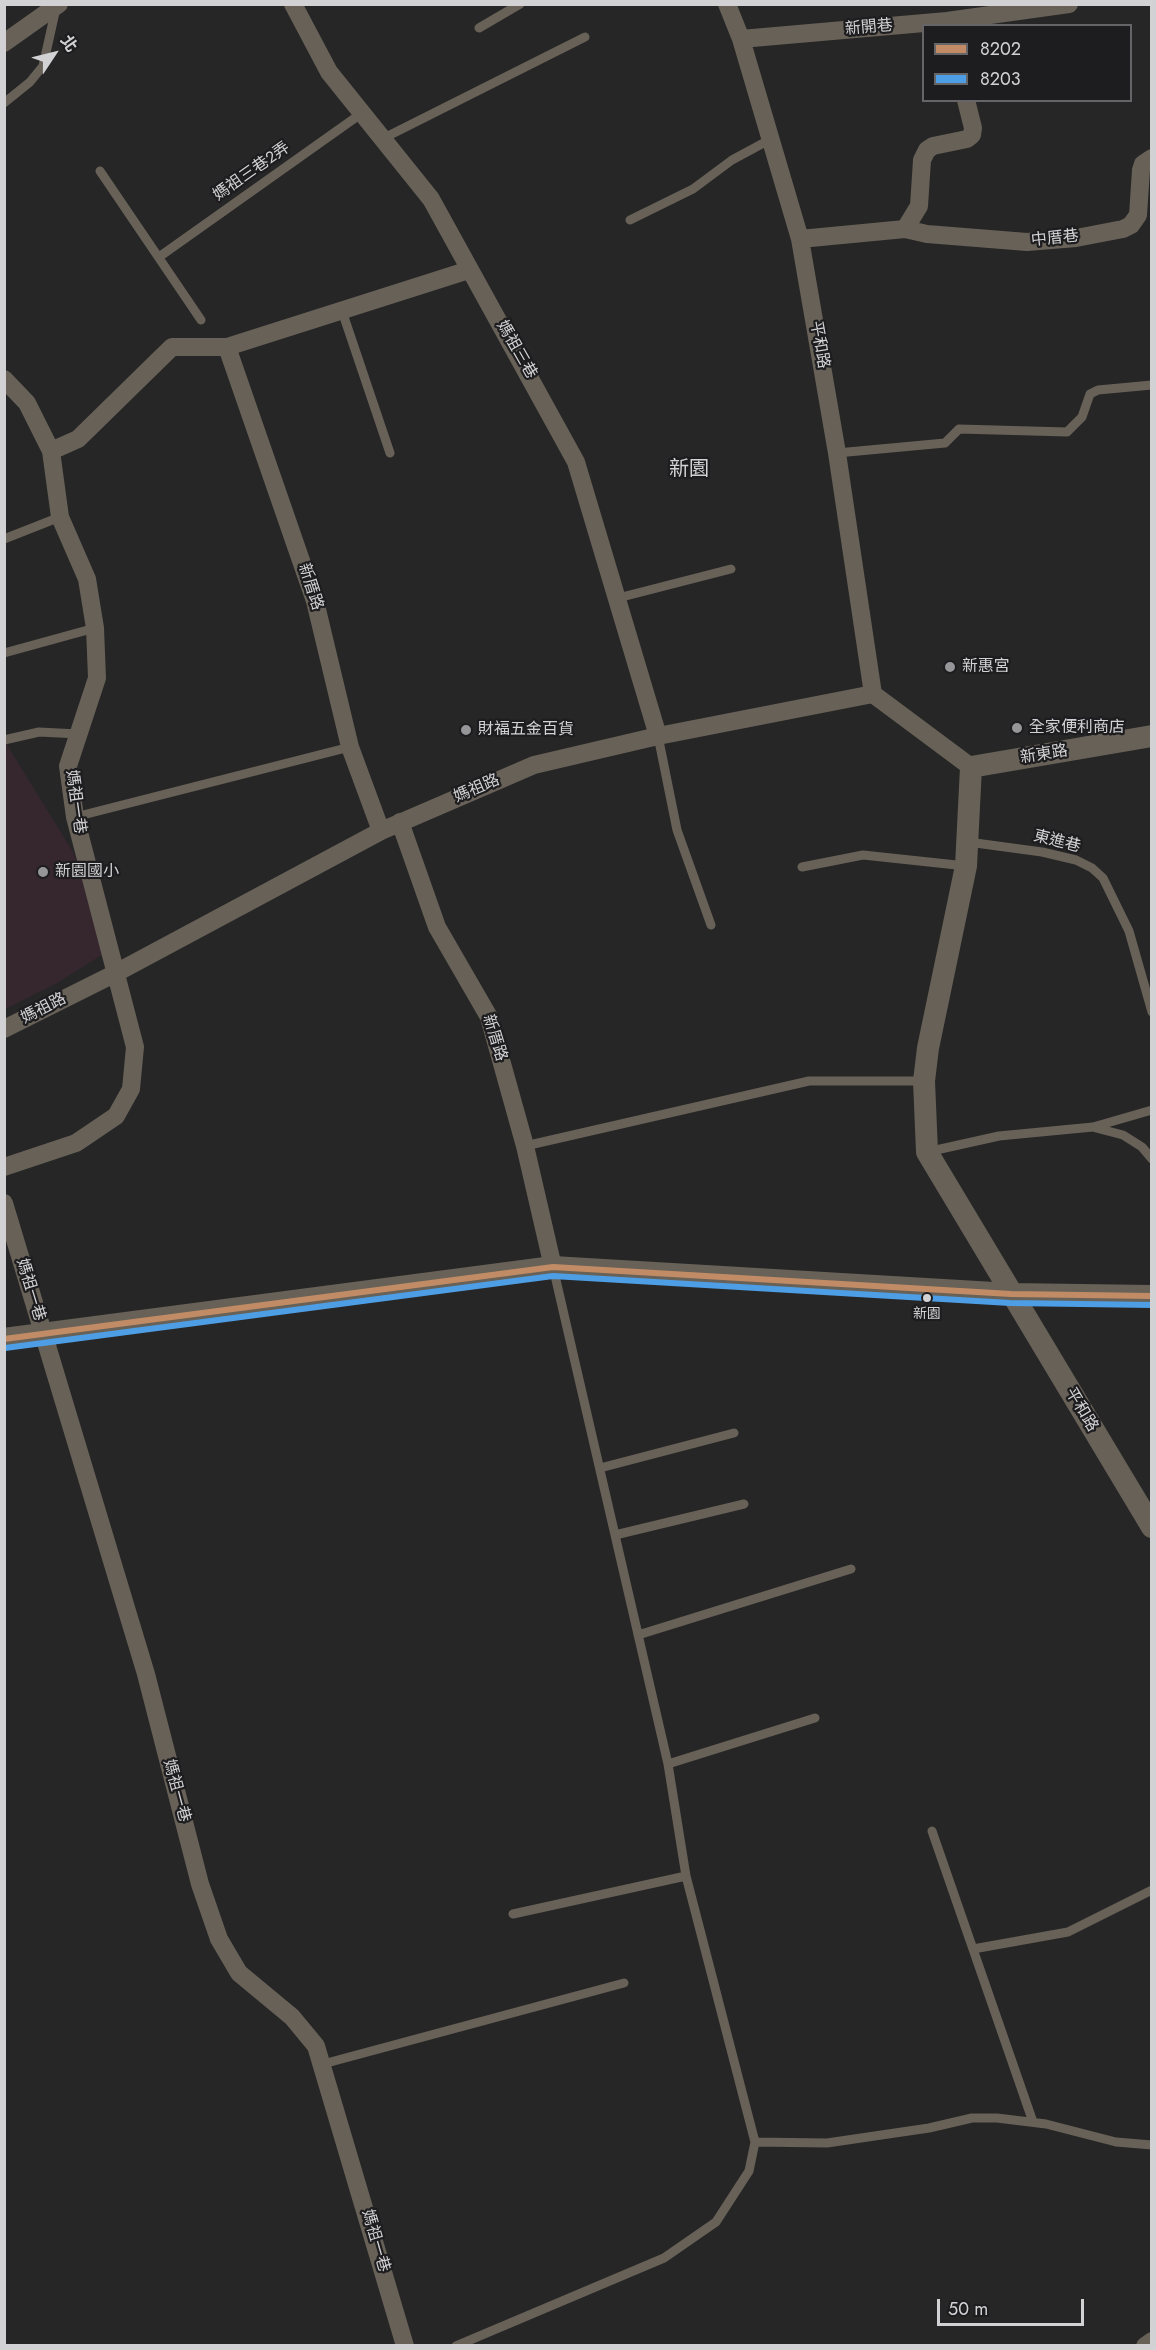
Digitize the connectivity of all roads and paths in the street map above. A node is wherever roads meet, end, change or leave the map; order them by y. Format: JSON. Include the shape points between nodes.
{"nodes":[{"id":1,"x":293,"y":4,"type":"edge"},
{"id":2,"x":520,"y":4,"type":"edge"},
{"id":3,"x":727,"y":4,"type":"edge"},
{"id":4,"x":1069,"y":4,"type":"edge"},
{"id":5,"x":58,"y":5,"type":"edge"},
{"id":6,"x":948,"y":23,"type":"edge"},
{"id":7,"x":922,"y":25,"type":"edge"},
{"id":8,"x":479,"y":28,"type":"dead end"},
{"id":9,"x":585,"y":37,"type":"dead end"},
{"id":10,"x":741,"y":39,"type":"junction"},
{"id":11,"x":4,"y":43,"type":"edge"},
{"id":12,"x":966,"y":102,"type":"edge"},
{"id":13,"x":4,"y":103,"type":"edge"},
{"id":14,"x":362,"y":112,"type":"junction"},
{"id":15,"x":382,"y":139,"type":"junction"},
{"id":16,"x":771,"y":139,"type":"junction"},
{"id":17,"x":1152,"y":158,"type":"edge"},
{"id":18,"x":100,"y":171,"type":"dead end"},
{"id":19,"x":630,"y":220,"type":"dead end"},
{"id":20,"x":905,"y":228,"type":"junction"},
{"id":21,"x":800,"y":239,"type":"junction"},
{"id":22,"x":159,"y":257,"type":"junction"},
{"id":23,"x":469,"y":270,"type":"junction"},
{"id":24,"x":342,"y":311,"type":"junction"},
{"id":25,"x":201,"y":320,"type":"dead end"},
{"id":26,"x":227,"y":347,"type":"junction"},
{"id":27,"x":4,"y":379,"type":"edge"},
{"id":28,"x":1152,"y":385,"type":"edge"},
{"id":29,"x":51,"y":451,"type":"junction"},
{"id":30,"x":390,"y":453,"type":"dead end"},
{"id":31,"x":837,"y":453,"type":"junction"},
{"id":32,"x":60,"y":517,"type":"junction"},
{"id":33,"x":4,"y":539,"type":"edge"},
{"id":34,"x":731,"y":569,"type":"dead end"},
{"id":35,"x":618,"y":598,"type":"junction"},
{"id":36,"x":95,"y":628,"type":"junction"},
{"id":37,"x":4,"y":653,"type":"edge"},
{"id":38,"x":873,"y":694,"type":"junction"},
{"id":39,"x":79,"y":734,"type":"junction"},
{"id":40,"x":657,"y":736,"type":"junction"},
{"id":41,"x":1152,"y":736,"type":"edge"},
{"id":42,"x":4,"y":740,"type":"edge"},
{"id":43,"x":350,"y":747,"type":"junction"},
{"id":44,"x":971,"y":767,"type":"junction"},
{"id":45,"x":75,"y":817,"type":"junction"},
{"id":46,"x":400,"y":822,"type":"junction"},
{"id":47,"x":381,"y":831,"type":"junction"},
{"id":48,"x":965,"y":841,"type":"junction"},
{"id":49,"x":966,"y":866,"type":"junction"},
{"id":50,"x":802,"y":867,"type":"dead end"},
{"id":51,"x":711,"y":925,"type":"dead end"},
{"id":52,"x":114,"y":974,"type":"junction"},
{"id":53,"x":1149,"y":998,"type":"edge"},
{"id":54,"x":1152,"y":1011,"type":"edge"},
{"id":55,"x":4,"y":1029,"type":"edge"},
{"id":56,"x":924,"y":1081,"type":"junction"},
{"id":57,"x":1152,"y":1110,"type":"edge"},
{"id":58,"x":1094,"y":1127,"type":"junction"},
{"id":59,"x":525,"y":1146,"type":"junction"},
{"id":60,"x":927,"y":1152,"type":"junction"},
{"id":61,"x":1152,"y":1159,"type":"edge"},
{"id":62,"x":4,"y":1167,"type":"edge"},
{"id":63,"x":4,"y":1203,"type":"edge"},
{"id":64,"x":553,"y":1268,"type":"junction"},
{"id":65,"x":1011,"y":1294,"type":"junction"},
{"id":66,"x":1152,"y":1296,"type":"edge"},
{"id":67,"x":43,"y":1334,"type":"junction"},
{"id":68,"x":4,"y":1339,"type":"edge"},
{"id":69,"x":734,"y":1433,"type":"dead end"},
{"id":70,"x":600,"y":1468,"type":"junction"},
{"id":71,"x":744,"y":1504,"type":"dead end"},
{"id":72,"x":1152,"y":1527,"type":"edge"},
{"id":73,"x":615,"y":1536,"type":"junction"},
{"id":74,"x":851,"y":1569,"type":"dead end"},
{"id":75,"x":638,"y":1635,"type":"junction"},
{"id":76,"x":815,"y":1718,"type":"dead end"},
{"id":77,"x":668,"y":1764,"type":"junction"},
{"id":78,"x":932,"y":1832,"type":"dead end"},
{"id":79,"x":686,"y":1876,"type":"junction"},
{"id":80,"x":1152,"y":1890,"type":"edge"},
{"id":81,"x":513,"y":1914,"type":"dead end"},
{"id":82,"x":972,"y":1949,"type":"junction"},
{"id":83,"x":624,"y":1983,"type":"dead end"},
{"id":84,"x":323,"y":2064,"type":"junction"},
{"id":85,"x":1033,"y":2122,"type":"junction"},
{"id":86,"x":756,"y":2142,"type":"junction"},
{"id":87,"x":1152,"y":2145,"type":"edge"},
{"id":88,"x":1152,"y":2341,"type":"edge"},
{"id":89,"x":405,"y":2346,"type":"edge"},
{"id":90,"x":456,"y":2346,"type":"edge"},
{"id":91,"x":1146,"y":2346,"type":"edge"}],
"edges":[{"from":1,"to":14,"type":"street","name":"媽祖三巷","via":[[329,72]]},
{"from":2,"to":8,"type":"lane"},
{"from":3,"to":10,"type":"street","name":"平和路"},
{"from":4,"to":6,"type":"street","name":"新開巷"},
{"from":5,"to":11,"type":"street"},
{"from":5,"to":13,"type":"lane","via":[[43,66]]},
{"from":7,"to":10,"type":"street","name":"新開巷"},
{"from":9,"to":15,"type":"lane"},
{"from":10,"to":16,"type":"street","name":"平和路"},
{"from":12,"to":20,"type":"street","via":[[972,135],[927,150],[922,160],[919,206]]},
{"from":14,"to":15,"type":"street","name":"媽祖三巷"},
{"from":14,"to":22,"type":"lane","name":"媽祖三巷2弄"},
{"from":15,"to":23,"type":"street","name":"媽祖三巷","via":[[431,199]]},
{"from":16,"to":19,"type":"lane","via":[[732,160],[693,189]]},
{"from":16,"to":21,"type":"street","name":"平和路"},
{"from":17,"to":20,"type":"street","name":"中厝巷","via":[[1141,170],[1138,215],[1123,229],[1027,242],[927,234]]},
{"from":18,"to":22,"type":"lane"},
{"from":20,"to":21,"type":"street","name":"中厝巷"},
{"from":21,"to":31,"type":"street","name":"平和路"},
{"from":22,"to":25,"type":"lane"},
{"from":23,"to":24,"type":"street"},
{"from":23,"to":35,"type":"street","name":"媽祖三巷","via":[[576,462]]},
{"from":24,"to":26,"type":"street"},
{"from":24,"to":30,"type":"lane"},
{"from":26,"to":29,"type":"street","via":[[172,347],[78,439]]},
{"from":26,"to":43,"type":"street","name":"新厝路","via":[[315,601]]},
{"from":27,"to":29,"type":"street","name":"媽祖一巷","via":[[27,403]]},
{"from":28,"to":31,"type":"lane","via":[[1090,394],[1082,417],[1067,432],[959,429],[945,443]]},
{"from":29,"to":32,"type":"street","name":"媽祖一巷"},
{"from":31,"to":38,"type":"street","name":"平和路"},
{"from":32,"to":33,"type":"lane"},
{"from":32,"to":36,"type":"street","name":"媽祖一巷","via":[[87,579]]},
{"from":34,"to":35,"type":"lane"},
{"from":35,"to":40,"type":"street","name":"媽祖三巷"},
{"from":36,"to":37,"type":"lane"},
{"from":36,"to":39,"type":"street","name":"媽祖一巷","via":[[97,678]]},
{"from":38,"to":40,"type":"street","name":"媽祖路"},
{"from":38,"to":44,"type":"street"},
{"from":39,"to":42,"type":"lane","via":[[39,732]]},
{"from":39,"to":45,"type":"street","name":"媽祖一巷","via":[[69,766]]},
{"from":40,"to":46,"type":"street","name":"媽祖路","via":[[534,765]]},
{"from":40,"to":51,"type":"lane","via":[[677,830]]},
{"from":41,"to":44,"type":"street","name":"新東路"},
{"from":43,"to":45,"type":"lane"},
{"from":43,"to":47,"type":"street","name":"新厝路"},
{"from":44,"to":48,"type":"street"},
{"from":45,"to":52,"type":"street","name":"媽祖一巷"},
{"from":46,"to":47,"type":"street","name":"媽祖路"},
{"from":46,"to":59,"type":"street","name":"新厝路","via":[[437,927],[489,1017]]},
{"from":47,"to":52,"type":"street","name":"媽祖路"},
{"from":48,"to":49,"type":"street"},
{"from":48,"to":53,"type":"lane","name":"東進巷","via":[[1042,852],[1092,868],[1103,878],[1129,931]]},
{"from":49,"to":50,"type":"lane","via":[[863,855]]},
{"from":49,"to":56,"type":"street"},
{"from":52,"to":55,"type":"street","name":"媽祖路"},
{"from":52,"to":62,"type":"street","name":"媽祖一巷","via":[[135,1047],[131,1089],[116,1116],[76,1143]]},
{"from":53,"to":54,"type":"lane","name":"東進巷"},
{"from":56,"to":59,"type":"lane","via":[[809,1081]]},
{"from":56,"to":60,"type":"street"},
{"from":57,"to":58,"type":"lane"},
{"from":58,"to":60,"type":"lane","via":[[999,1136]]},
{"from":58,"to":61,"type":"lane","via":[[1123,1135]]},
{"from":59,"to":64,"type":"street","name":"新厝路"},
{"from":60,"to":65,"type":"street","name":"平和路"},
{"from":63,"to":67,"type":"street","name":"媽祖一巷"},
{"from":64,"to":65,"type":"street"},
{"from":64,"to":67,"type":"street"},
{"from":64,"to":70,"type":"lane"},
{"from":65,"to":66,"type":"street"},
{"from":65,"to":72,"type":"street","name":"平和路"},
{"from":67,"to":68,"type":"street"},
{"from":67,"to":84,"type":"street","name":"媽祖一巷","via":[[146,1674],[200,1884],[219,1939],[239,1972],[292,2017],[316,2046]]},
{"from":69,"to":70,"type":"lane"},
{"from":70,"to":73,"type":"lane"},
{"from":71,"to":73,"type":"lane"},
{"from":73,"to":75,"type":"lane"},
{"from":74,"to":75,"type":"lane"},
{"from":75,"to":77,"type":"lane"},
{"from":76,"to":77,"type":"lane"},
{"from":77,"to":79,"type":"lane"},
{"from":78,"to":82,"type":"lane"},
{"from":79,"to":81,"type":"lane"},
{"from":79,"to":86,"type":"lane"},
{"from":80,"to":82,"type":"lane","via":[[1068,1932]]},
{"from":82,"to":85,"type":"lane"},
{"from":83,"to":84,"type":"lane"},
{"from":84,"to":89,"type":"street","name":"媽祖一巷"},
{"from":85,"to":86,"type":"lane","via":[[972,2118],[827,2143]]},
{"from":85,"to":87,"type":"lane","via":[[1116,2142]]},
{"from":86,"to":90,"type":"lane","via":[[749,2171],[716,2222],[664,2258]]},
{"from":88,"to":91,"type":"street"}]}
